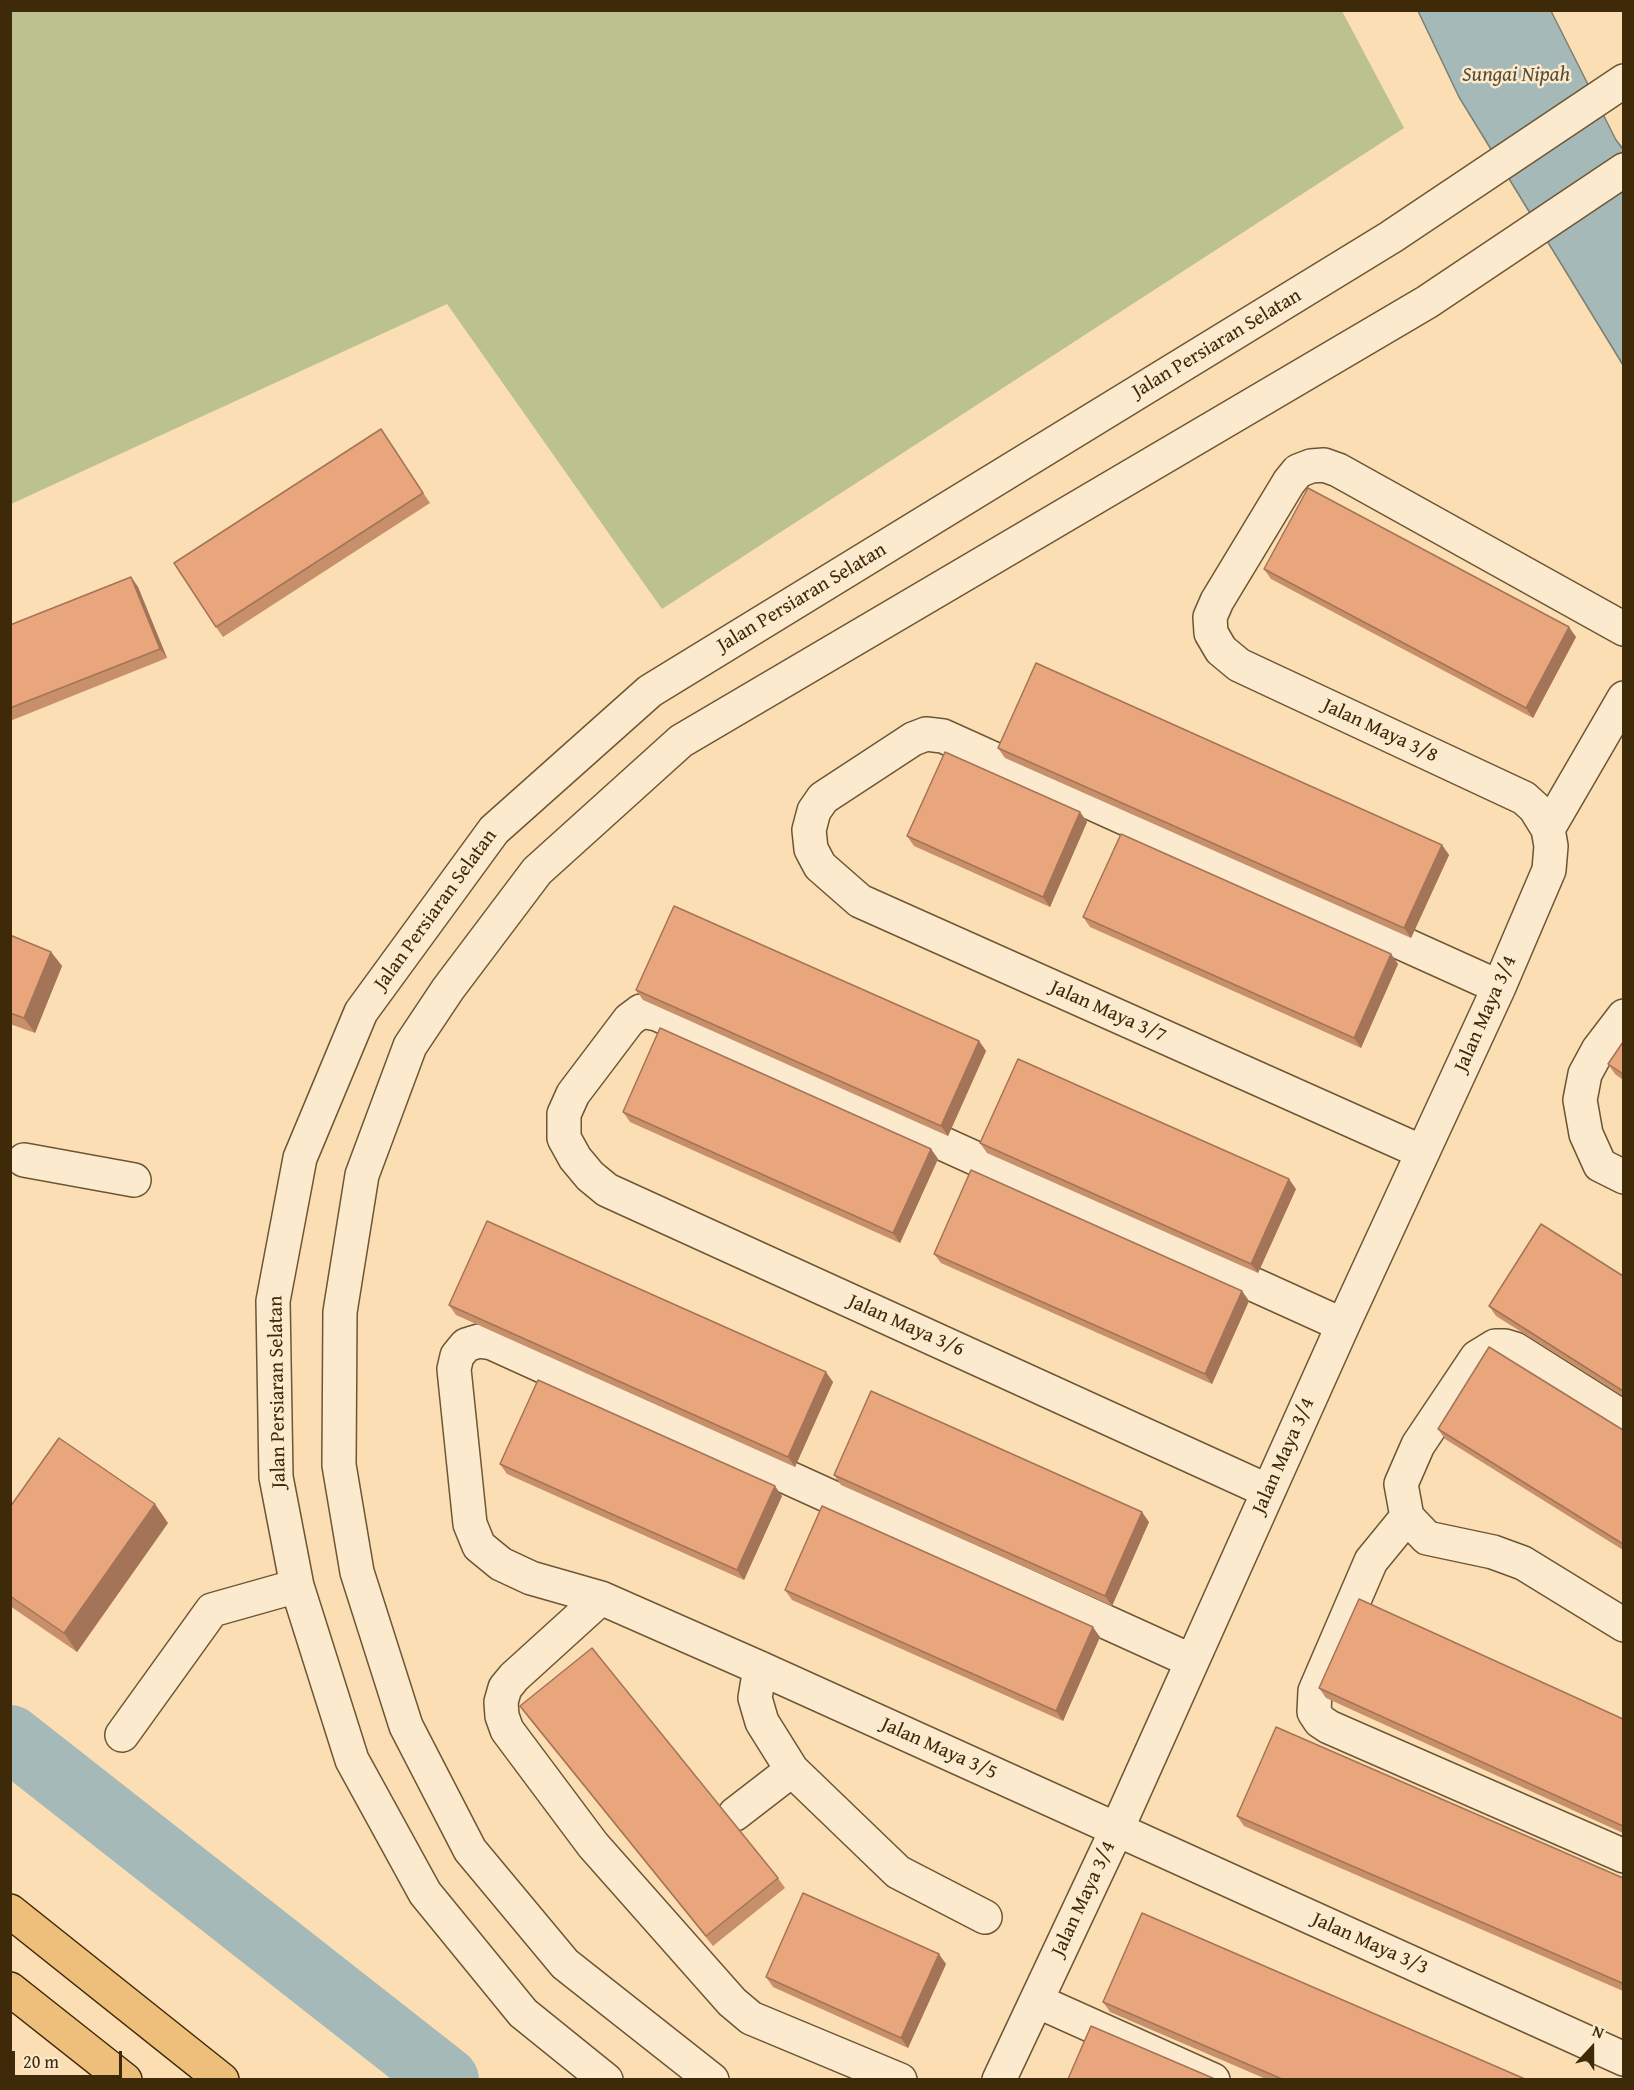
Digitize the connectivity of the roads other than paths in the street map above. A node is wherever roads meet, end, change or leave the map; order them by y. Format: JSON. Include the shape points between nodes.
{"nodes":[{"id":1,"x":1623,"y":81,"type":"edge"},
{"id":2,"x":1623,"y":170,"type":"edge"},
{"id":3,"x":1623,"y":629,"type":"edge"},
{"id":4,"x":1623,"y":699,"type":"edge"},
{"id":5,"x":1548,"y":829,"type":"junction"},
{"id":6,"x":1499,"y":987,"type":"junction"},
{"id":7,"x":1623,"y":1017,"type":"edge"},
{"id":8,"x":1422,"y":1152,"type":"junction"},
{"id":9,"x":24,"y":1160,"type":"dead end"},
{"id":10,"x":1612,"y":1171,"type":"edge"},
{"id":11,"x":134,"y":1180,"type":"dead end"},
{"id":12,"x":1343,"y":1325,"type":"junction"},
{"id":13,"x":1623,"y":1418,"type":"edge"},
{"id":14,"x":1268,"y":1491,"type":"junction"},
{"id":15,"x":1417,"y":1528,"type":"junction"},
{"id":16,"x":297,"y":1586,"type":"junction"},
{"id":17,"x":601,"y":1598,"type":"junction"},
{"id":18,"x":1623,"y":1625,"type":"edge"},
{"id":19,"x":1192,"y":1661,"type":"junction"},
{"id":20,"x":760,"y":1668,"type":"junction"},
{"id":21,"x":122,"y":1736,"type":"dead end"},
{"id":22,"x":792,"y":1770,"type":"junction"},
{"id":23,"x":735,"y":1814,"type":"dead end"},
{"id":24,"x":1117,"y":1829,"type":"junction"},
{"id":25,"x":1623,"y":1856,"type":"edge"},
{"id":26,"x":10,"y":1911,"type":"edge"},
{"id":27,"x":985,"y":1917,"type":"dead end"},
{"id":28,"x":10,"y":1989,"type":"edge"},
{"id":29,"x":1037,"y":2001,"type":"junction"},
{"id":30,"x":1623,"y":2059,"type":"edge"},
{"id":31,"x":125,"y":2079,"type":"edge"},
{"id":32,"x":222,"y":2079,"type":"edge"},
{"id":33,"x":606,"y":2079,"type":"edge"},
{"id":34,"x":712,"y":2079,"type":"edge"},
{"id":35,"x":900,"y":2079,"type":"edge"},
{"id":36,"x":999,"y":2079,"type":"edge"},
{"id":37,"x":1214,"y":2079,"type":"edge"}],
"edges":[{"from":1,"to":16,"type":"street","name":"Jalan Persiaran Selatan","via":[[1391,237],[650,692],[494,830],[362,1012],[300,1158],[273,1301],[276,1477]]},
{"from":2,"to":34,"type":"street","via":[[1427,302],[681,741],[537,872],[410,1046],[362,1175],[340,1312],[339,1465],[357,1572],[406,1726],[470,1850],[565,1964]]},
{"from":3,"to":5,"type":"street","name":"Jalan Maya 3/8","via":[[1324,465],[1299,471],[1288,482],[1210,617],[1211,633],[1221,650],[1239,665],[1524,798]]},
{"from":4,"to":5,"type":"street"},
{"from":5,"to":6,"type":"street","name":"Jalan Maya 3/4","via":[[1549,870]]},
{"from":6,"to":8,"type":"street","name":"Jalan Maya 3/4"},
{"from":6,"to":8,"type":"street","name":"Jalan Maya 3/7","via":[[943,736],[926,734],[913,739],[823,798],[814,811],[809,830],[811,849],[820,866],[860,901]]},
{"from":7,"to":10,"type":"street","via":[[1585,1074],[1580,1100],[1586,1134]]},
{"from":8,"to":12,"type":"street","name":"Jalan Maya 3/4"},
{"from":9,"to":11,"type":"street"},
{"from":12,"to":14,"type":"street","name":"Jalan Maya 3/4"},
{"from":12,"to":14,"type":"street","name":"Jalan Maya 3/6","via":[[657,1014],[641,1011],[629,1020],[573,1094],[564,1114],[564,1138],[575,1158],[607,1190]]},
{"from":13,"to":15,"type":"street","via":[[1515,1349],[1505,1346],[1485,1350],[1418,1445],[1401,1484]]},
{"from":14,"to":19,"type":"street","name":"Jalan Maya 3/4"},
{"from":15,"to":18,"type":"street","via":[[1523,1563]]},
{"from":15,"to":25,"type":"street","via":[[1371,1560],[1314,1691],[1314,1712],[1329,1727]]},
{"from":16,"to":21,"type":"street","via":[[212,1610]]},
{"from":16,"to":33,"type":"street","name":"Jalan Persiaran Selatan","via":[[352,1760],[425,1893],[523,2013]]},
{"from":17,"to":19,"type":"street","name":"Jalan Maya 3/5","via":[[531,1578],[501,1564],[479,1546],[470,1524],[454,1369],[457,1356],[466,1345],[492,1343]]},
{"from":17,"to":20,"type":"street","name":"Jalan Maya 3/5"},
{"from":17,"to":35,"type":"street","via":[[505,1688],[501,1702],[507,1730],[593,1845],[732,2002],[751,2018]]},
{"from":19,"to":24,"type":"street","name":"Jalan Maya 3/4"},
{"from":20,"to":22,"type":"street","via":[[755,1698],[762,1722]]},
{"from":20,"to":24,"type":"street","name":"Jalan Maya 3/5"},
{"from":22,"to":23,"type":"street"},
{"from":22,"to":27,"type":"street","via":[[898,1872]]},
{"from":24,"to":29,"type":"street","name":"Jalan Maya 3/4"},
{"from":24,"to":30,"type":"street","name":"Jalan Maya 3/3"},
{"from":26,"to":32,"type":"highway"},
{"from":28,"to":31,"type":"highway"},
{"from":29,"to":36,"type":"street","name":"Jalan Maya 3/4"},
{"from":29,"to":37,"type":"street"}]}
